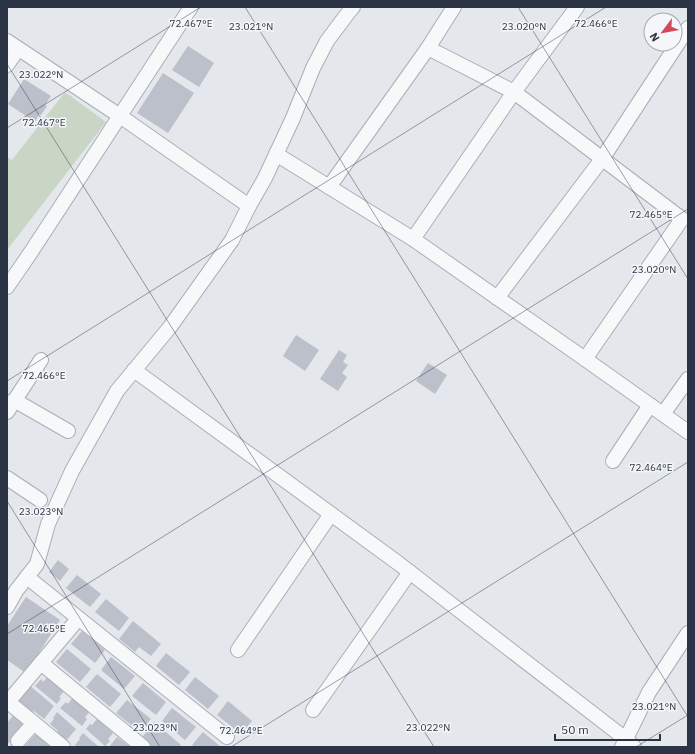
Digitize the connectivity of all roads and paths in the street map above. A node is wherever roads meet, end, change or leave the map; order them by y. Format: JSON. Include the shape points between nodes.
{"nodes":[{"id":1,"x":191,"y":7,"type":"edge"},
{"id":2,"x":354,"y":7,"type":"edge"},
{"id":3,"x":454,"y":7,"type":"edge"},
{"id":4,"x":577,"y":7,"type":"edge"},
{"id":5,"x":688,"y":28,"type":"edge"},
{"id":6,"x":12,"y":45,"type":"edge"},
{"id":7,"x":428,"y":48,"type":"junction"},
{"id":8,"x":7,"y":65,"type":"edge"},
{"id":9,"x":514,"y":92,"type":"junction"},
{"id":10,"x":120,"y":116,"type":"junction"},
{"id":11,"x":276,"y":154,"type":"junction"},
{"id":12,"x":602,"y":159,"type":"junction"},
{"id":13,"x":329,"y":187,"type":"junction"},
{"id":14,"x":249,"y":206,"type":"junction"},
{"id":15,"x":686,"y":218,"type":"edge"},
{"id":16,"x":413,"y":239,"type":"junction"},
{"id":17,"x":7,"y":287,"type":"edge"},
{"id":18,"x":497,"y":298,"type":"junction"},
{"id":19,"x":585,"y":359,"type":"junction"},
{"id":20,"x":42,"y":360,"type":"dead end"},
{"id":21,"x":134,"y":370,"type":"junction"},
{"id":22,"x":688,"y":379,"type":"edge"},
{"id":23,"x":650,"y":405,"type":"junction"},
{"id":24,"x":11,"y":406,"type":"edge"},
{"id":25,"x":663,"y":414,"type":"junction"},
{"id":26,"x":68,"y":431,"type":"dead end"},
{"id":27,"x":688,"y":432,"type":"edge"},
{"id":28,"x":613,"y":461,"type":"dead end"},
{"id":29,"x":7,"y":478,"type":"edge"},
{"id":30,"x":40,"y":500,"type":"dead end"},
{"id":31,"x":331,"y":514,"type":"junction"},
{"id":32,"x":410,"y":572,"type":"junction"},
{"id":33,"x":27,"y":577,"type":"junction"},
{"id":34,"x":7,"y":607,"type":"edge"},
{"id":35,"x":78,"y":619,"type":"junction"},
{"id":36,"x":688,"y":633,"type":"edge"},
{"id":37,"x":238,"y":650,"type":"dead end"},
{"id":38,"x":41,"y":663,"type":"junction"},
{"id":39,"x":7,"y":701,"type":"edge"},
{"id":40,"x":313,"y":710,"type":"dead end"},
{"id":41,"x":34,"y":723,"type":"junction"},
{"id":42,"x":227,"y":737,"type":"dead end"},
{"id":43,"x":18,"y":742,"type":"dead end"},
{"id":44,"x":628,"y":745,"type":"edge"},
{"id":45,"x":63,"y":747,"type":"edge"},
{"id":46,"x":143,"y":747,"type":"edge"}],
"edges":[{"from":1,"to":10,"type":"street"},
{"from":2,"to":11,"type":"street","via":[[327,42],[313,68]]},
{"from":3,"to":7,"type":"street"},
{"from":4,"to":9,"type":"street"},
{"from":5,"to":12,"type":"street"},
{"from":6,"to":8,"type":"street"},
{"from":6,"to":10,"type":"street"},
{"from":7,"to":9,"type":"street"},
{"from":7,"to":13,"type":"street"},
{"from":9,"to":12,"type":"street"},
{"from":9,"to":16,"type":"street"},
{"from":10,"to":14,"type":"street"},
{"from":10,"to":17,"type":"street"},
{"from":11,"to":13,"type":"street"},
{"from":11,"to":14,"type":"street"},
{"from":12,"to":15,"type":"street"},
{"from":12,"to":18,"type":"street"},
{"from":13,"to":16,"type":"street"},
{"from":14,"to":21,"type":"street","via":[[232,240],[170,327]]},
{"from":15,"to":19,"type":"street"},
{"from":16,"to":18,"type":"street"},
{"from":18,"to":19,"type":"street"},
{"from":19,"to":23,"type":"street"},
{"from":20,"to":24,"type":"street"},
{"from":21,"to":31,"type":"street"},
{"from":21,"to":33,"type":"street","via":[[117,391],[72,471],[48,524],[36,564]]},
{"from":22,"to":25,"type":"street"},
{"from":23,"to":25,"type":"street"},
{"from":23,"to":28,"type":"street"},
{"from":24,"to":26,"type":"street"},
{"from":25,"to":27,"type":"street"},
{"from":29,"to":30,"type":"street"},
{"from":31,"to":32,"type":"street"},
{"from":31,"to":37,"type":"street"},
{"from":32,"to":40,"type":"street"},
{"from":32,"to":44,"type":"street"},
{"from":33,"to":34,"type":"street"},
{"from":33,"to":35,"type":"street"},
{"from":35,"to":38,"type":"street"},
{"from":35,"to":42,"type":"street"},
{"from":36,"to":44,"type":"street","via":[[649,692]]},
{"from":38,"to":39,"type":"street"},
{"from":38,"to":46,"type":"street"},
{"from":39,"to":41,"type":"street"},
{"from":41,"to":43,"type":"street"},
{"from":41,"to":45,"type":"street"}]}
